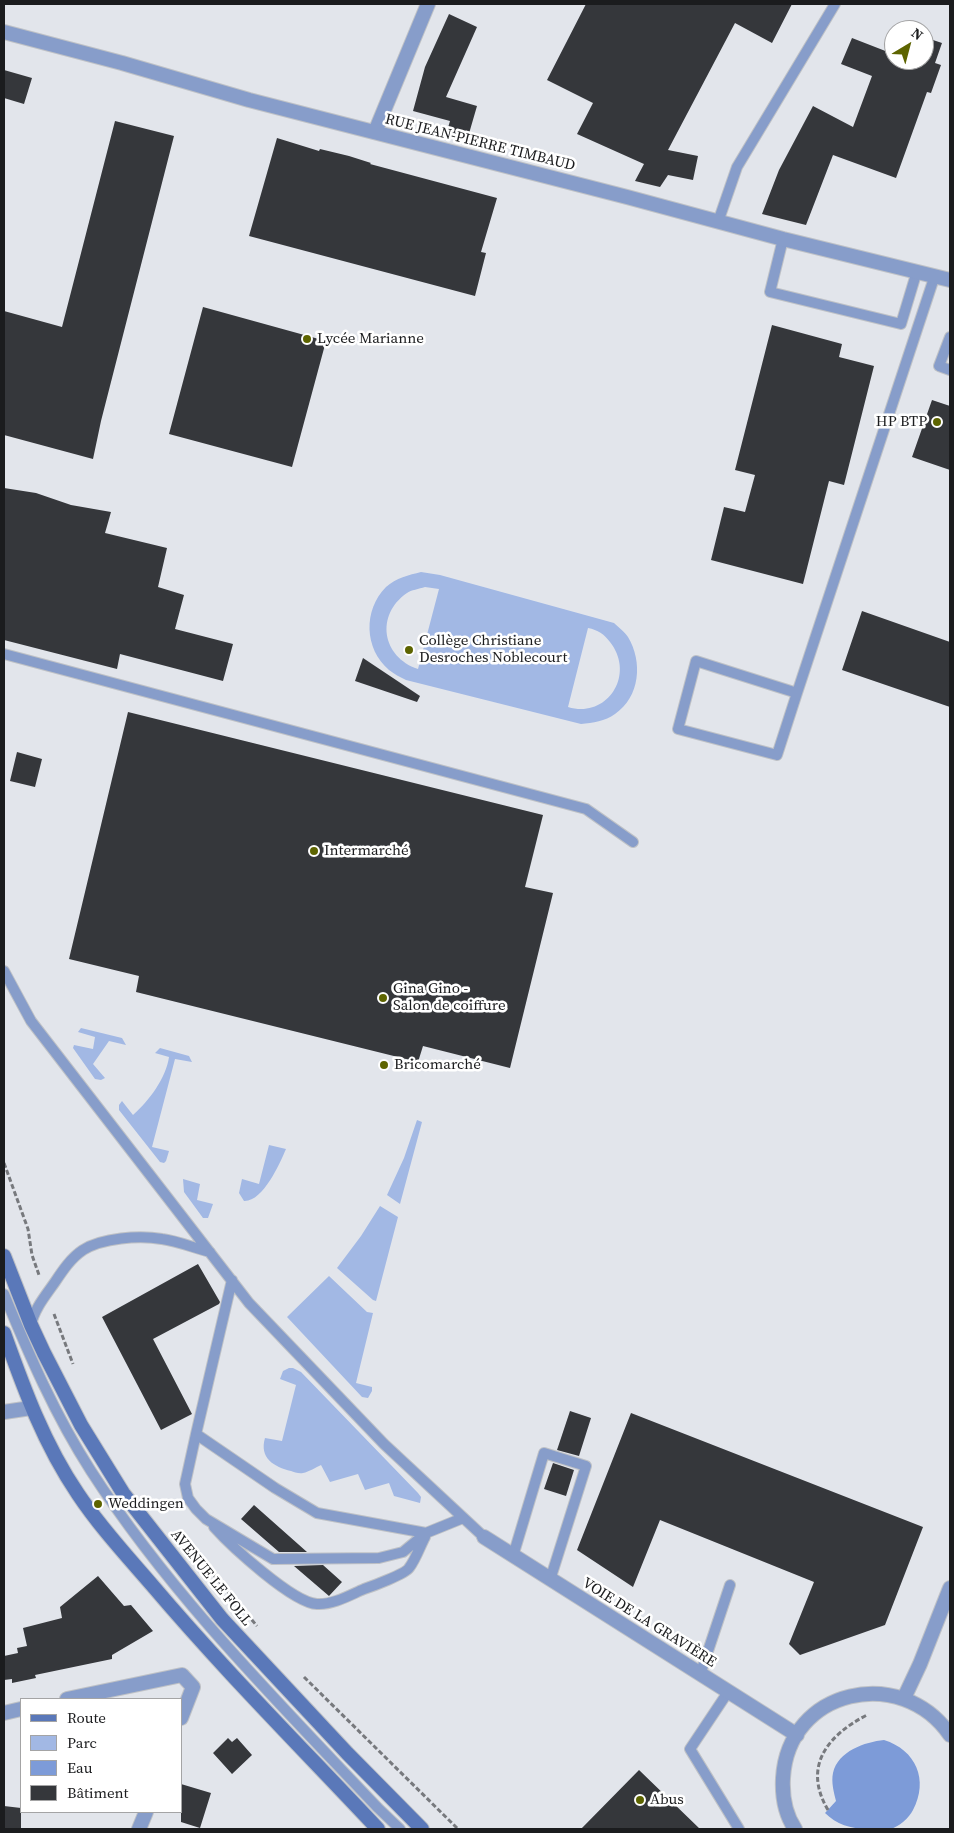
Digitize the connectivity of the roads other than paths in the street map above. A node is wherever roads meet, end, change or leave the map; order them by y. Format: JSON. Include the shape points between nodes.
{"nodes":[{"id":1,"x":428,"y":4,"type":"edge"},
{"id":2,"x":835,"y":4,"type":"edge"},
{"id":3,"x":4,"y":32,"type":"edge"},
{"id":4,"x":375,"y":132,"type":"junction"},
{"id":5,"x":718,"y":222,"type":"junction"},
{"id":6,"x":783,"y":239,"type":"junction"},
{"id":7,"x":916,"y":270,"type":"junction"},
{"id":8,"x":935,"y":275,"type":"junction"},
{"id":9,"x":950,"y":280,"type":"edge"},
{"id":10,"x":950,"y":337,"type":"edge"},
{"id":11,"x":950,"y":370,"type":"edge"},
{"id":12,"x":4,"y":654,"type":"edge"},
{"id":13,"x":797,"y":694,"type":"junction"},
{"id":14,"x":633,"y":842,"type":"dead end"},
{"id":15,"x":4,"y":971,"type":"edge"},
{"id":16,"x":210,"y":1252,"type":"junction"},
{"id":17,"x":4,"y":1256,"type":"edge"},
{"id":18,"x":232,"y":1280,"type":"junction"},
{"id":19,"x":4,"y":1294,"type":"edge"},
{"id":20,"x":31,"y":1325,"type":"junction"},
{"id":21,"x":4,"y":1333,"type":"edge"},
{"id":22,"x":31,"y":1408,"type":"junction"},
{"id":23,"x":4,"y":1412,"type":"edge"},
{"id":24,"x":196,"y":1434,"type":"junction"},
{"id":25,"x":463,"y":1518,"type":"junction"},
{"id":26,"x":206,"y":1519,"type":"junction"},
{"id":27,"x":426,"y":1534,"type":"junction"},
{"id":28,"x":484,"y":1537,"type":"joint"},
{"id":29,"x":513,"y":1556,"type":"junction"},
{"id":30,"x":550,"y":1580,"type":"junction"},
{"id":31,"x":730,"y":1585,"type":"dead end"},
{"id":32,"x":950,"y":1588,"type":"edge"},
{"id":33,"x":700,"y":1675,"type":"junction"},
{"id":34,"x":728,"y":1692,"type":"junction"},
{"id":35,"x":72,"y":1698,"type":"edge"},
{"id":36,"x":904,"y":1698,"type":"junction"},
{"id":37,"x":20,"y":1709,"type":"edge"},
{"id":38,"x":4,"y":1713,"type":"edge"},
{"id":39,"x":182,"y":1715,"type":"edge"},
{"id":40,"x":797,"y":1735,"type":"junction"},
{"id":41,"x":950,"y":1735,"type":"edge"},
{"id":42,"x":146,"y":1813,"type":"edge"},
{"id":43,"x":139,"y":1829,"type":"edge"},
{"id":44,"x":378,"y":1829,"type":"edge"},
{"id":45,"x":400,"y":1829,"type":"edge"},
{"id":46,"x":422,"y":1829,"type":"edge"},
{"id":47,"x":739,"y":1829,"type":"edge"},
{"id":48,"x":795,"y":1829,"type":"edge"}],
"edges":[{"from":1,"to":4,"type":"street"},
{"from":2,"to":5,"type":"lane","via":[[737,167]]},
{"from":3,"to":4,"type":"street","name":"RUE JEAN-PIERRE TIMBAUD"},
{"from":4,"to":5,"type":"street","name":"RUE JEAN-PIERRE TIMBAUD"},
{"from":5,"to":6,"type":"street","name":"RUE JEAN-PIERRE TIMBAUD"},
{"from":6,"to":7,"type":"street","name":"RUE JEAN-PIERRE TIMBAUD"},
{"from":6,"to":7,"type":"lane","via":[[770,292],[901,324]]},
{"from":7,"to":8,"type":"street","name":"RUE JEAN-PIERRE TIMBAUD"},
{"from":8,"to":9,"type":"street","name":"RUE JEAN-PIERRE TIMBAUD"},
{"from":8,"to":13,"type":"lane"},
{"from":10,"to":11,"type":"lane","via":[[939,366]]},
{"from":12,"to":14,"type":"lane","via":[[586,809]]},
{"from":13,"to":13,"type":"lane","via":[[777,755],[678,729],[696,661]]},
{"from":15,"to":16,"type":"lane","via":[[31,1020]]},
{"from":16,"to":18,"type":"lane"},
{"from":16,"to":20,"type":"lane","via":[[162,1239],[131,1238],[85,1249],[57,1279],[34,1314]]},
{"from":17,"to":20,"type":"main road","name":"AVENUE LE FOLL"},
{"from":18,"to":24,"type":"lane"},
{"from":18,"to":25,"type":"lane","via":[[249,1303],[384,1444]]},
{"from":19,"to":45,"type":"lane","name":"AVENUE LE FOLL","via":[[36,1371],[72,1439],[150,1554],[227,1645]]},
{"from":20,"to":46,"type":"main road","name":"AVENUE LE FOLL","via":[[81,1425],[117,1484],[176,1562],[222,1619],[287,1690]]},
{"from":21,"to":22,"type":"main road"},
{"from":22,"to":23,"type":"street"},
{"from":22,"to":44,"type":"main road","via":[[78,1494],[105,1530],[244,1689]]},
{"from":24,"to":26,"type":"lane","via":[[185,1484],[188,1498]]},
{"from":24,"to":27,"type":"lane","via":[[318,1513]]},
{"from":25,"to":27,"type":"lane"},
{"from":25,"to":28,"type":"lane"},
{"from":26,"to":27,"type":"lane","via":[[273,1559],[379,1558],[403,1552]]},
{"from":26,"to":27,"type":"lane","via":[[261,1571],[310,1604],[330,1603],[409,1569]]},
{"from":28,"to":29,"type":"street","name":"VOIE DE LA GRAVIÈRE"},
{"from":29,"to":30,"type":"street","name":"VOIE DE LA GRAVIÈRE"},
{"from":29,"to":30,"type":"lane","via":[[544,1453],[586,1466]]},
{"from":30,"to":33,"type":"street","name":"VOIE DE LA GRAVIÈRE"},
{"from":31,"to":33,"type":"lane"},
{"from":32,"to":36,"type":"street"},
{"from":33,"to":34,"type":"street","name":"VOIE DE LA GRAVIÈRE"},
{"from":34,"to":40,"type":"street","name":"VOIE DE LA GRAVIÈRE"},
{"from":34,"to":47,"type":"lane","via":[[690,1749]]},
{"from":35,"to":39,"type":"street","via":[[182,1675],[193,1687]]},
{"from":36,"to":40,"type":"street","via":[[872,1693],[845,1698],[812,1716]]},
{"from":36,"to":41,"type":"street","via":[[933,1715]]},
{"from":37,"to":38,"type":"street"},
{"from":40,"to":48,"type":"street","via":[[786,1758],[782,1785],[787,1812]]},
{"from":42,"to":43,"type":"street"}]}
